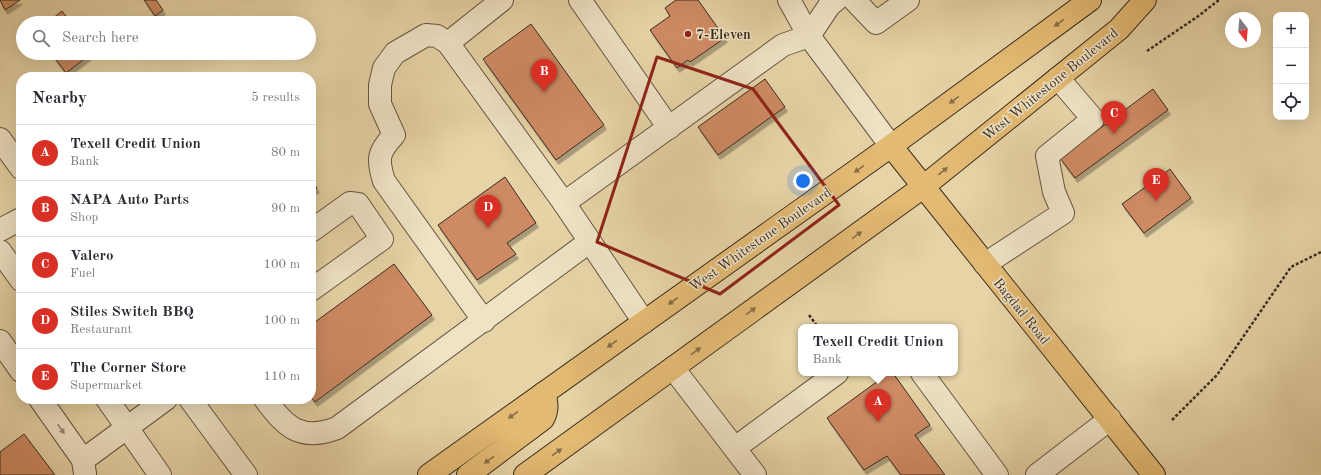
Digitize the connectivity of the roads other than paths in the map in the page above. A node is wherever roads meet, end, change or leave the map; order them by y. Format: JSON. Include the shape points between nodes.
{"nodes":[{"id":1,"x":502,"y":0,"type":"edge"},
{"id":2,"x":580,"y":0,"type":"edge"},
{"id":3,"x":789,"y":0,"type":"edge"},
{"id":4,"x":836,"y":0,"type":"edge"},
{"id":5,"x":854,"y":0,"type":"edge"},
{"id":6,"x":908,"y":0,"type":"edge"},
{"id":7,"x":1090,"y":0,"type":"edge"},
{"id":8,"x":1145,"y":0,"type":"edge"},
{"id":9,"x":809,"y":36,"type":"junction"},
{"id":10,"x":448,"y":43,"type":"junction"},
{"id":11,"x":1058,"y":78,"type":"junction"},
{"id":12,"x":669,"y":128,"type":"junction"},
{"id":13,"x":0,"y":139,"type":"edge"},
{"id":14,"x":890,"y":146,"type":"junction"},
{"id":15,"x":16,"y":161,"type":"edge"},
{"id":16,"x":923,"y":187,"type":"junction"},
{"id":17,"x":564,"y":203,"type":"junction"},
{"id":18,"x":16,"y":222,"type":"edge"},
{"id":19,"x":316,"y":227,"type":"edge"},
{"id":20,"x":0,"y":230,"type":"edge"},
{"id":21,"x":589,"y":242,"type":"junction"},
{"id":22,"x":0,"y":251,"type":"edge"},
{"id":23,"x":984,"y":264,"type":"junction"},
{"id":24,"x":16,"y":273,"type":"edge"},
{"id":25,"x":316,"y":286,"type":"edge"},
{"id":26,"x":484,"y":321,"type":"junction"},
{"id":27,"x":644,"y":322,"type":"junction"},
{"id":28,"x":0,"y":341,"type":"edge"},
{"id":29,"x":16,"y":364,"type":"edge"},
{"id":30,"x":673,"y":368,"type":"junction"},
{"id":31,"x":833,"y":376,"type":"edge"},
{"id":32,"x":924,"y":376,"type":"edge"},
{"id":33,"x":544,"y":393,"type":"junction"},
{"id":34,"x":43,"y":404,"type":"edge"},
{"id":35,"x":111,"y":404,"type":"edge"},
{"id":36,"x":159,"y":404,"type":"edge"},
{"id":37,"x":194,"y":404,"type":"edge"},
{"id":38,"x":269,"y":404,"type":"edge"},
{"id":39,"x":1110,"y":419,"type":"junction"},
{"id":40,"x":128,"y":428,"type":"junction"},
{"id":41,"x":735,"y":448,"type":"junction"},
{"id":42,"x":84,"y":467,"type":"edge"},
{"id":43,"x":160,"y":475,"type":"edge"},
{"id":44,"x":246,"y":475,"type":"edge"},
{"id":45,"x":428,"y":475,"type":"edge"},
{"id":46,"x":468,"y":475,"type":"edge"},
{"id":47,"x":525,"y":475,"type":"edge"},
{"id":48,"x":755,"y":475,"type":"edge"},
{"id":49,"x":997,"y":475,"type":"edge"},
{"id":50,"x":1037,"y":475,"type":"edge"},
{"id":51,"x":1154,"y":475,"type":"edge"}],
"edges":[{"from":1,"to":10,"type":"street"},
{"from":2,"to":12,"type":"street"},
{"from":3,"to":9,"type":"street"},
{"from":4,"to":9,"type":"street"},
{"from":5,"to":6,"type":"street","via":[[876,23]]},
{"from":7,"to":14,"type":"main road","name":"West Whitestone Boulevard","one_way":true},
{"from":8,"to":11,"type":"main road","name":"West Whitestone Boulevard","via":[[1119,29]]},
{"from":9,"to":12,"type":"street","via":[[783,45]]},
{"from":9,"to":14,"type":"street"},
{"from":10,"to":17,"type":"street"},
{"from":10,"to":26,"type":"street","via":[[437,36],[426,35],[395,53],[384,68],[380,85],[380,104],[394,135],[383,147],[378,164],[392,193]]},
{"from":16,"to":11,"type":"main road","name":"West Whitestone Boulevard","one_way":true},
{"from":11,"to":23,"type":"street","via":[[1093,119],[1047,156],[1054,192],[1064,213]]},
{"from":12,"to":17,"type":"street"},
{"from":13,"to":15,"type":"street"},
{"from":14,"to":16,"type":"main road","name":"Bagdad Road"},
{"from":14,"to":27,"type":"main road","name":"West Whitestone Boulevard","one_way":true},
{"from":16,"to":23,"type":"main road","name":"Bagdad Road"},
{"from":30,"to":16,"type":"main road","name":"West Whitestone Boulevard","one_way":true},
{"from":17,"to":21,"type":"street"},
{"from":18,"to":20,"type":"street"},
{"from":19,"to":25,"type":"street","via":[[350,203],[358,204],[382,239]]},
{"from":21,"to":26,"type":"street"},
{"from":21,"to":27,"type":"street"},
{"from":22,"to":24,"type":"street"},
{"from":23,"to":39,"type":"main road","name":"Bagdad Road"},
{"from":26,"to":38,"type":"street","via":[[337,428],[311,434],[288,426]]},
{"from":27,"to":33,"type":"main road","name":"West Whitestone Boulevard","one_way":true},
{"from":28,"to":29,"type":"street"},
{"from":30,"to":41,"type":"street"},
{"from":47,"to":30,"type":"main road","name":"West Whitestone Boulevard","one_way":true},
{"from":31,"to":41,"type":"street"},
{"from":32,"to":49,"type":"street"},
{"from":33,"to":45,"type":"main road","name":"West Whitestone Boulevard","one_way":true},
{"from":33,"to":46,"type":"main road","one_way":true,"via":[[547,406],[542,419]]},
{"from":34,"to":42,"type":"street","one_way":true},
{"from":35,"to":40,"type":"street"},
{"from":36,"to":40,"type":"street"},
{"from":37,"to":44,"type":"street"},
{"from":39,"to":50,"type":"street"},
{"from":39,"to":51,"type":"main road","name":"Bagdad Road"},
{"from":40,"to":42,"type":"street"},
{"from":40,"to":43,"type":"street"},
{"from":41,"to":48,"type":"street"}]}
